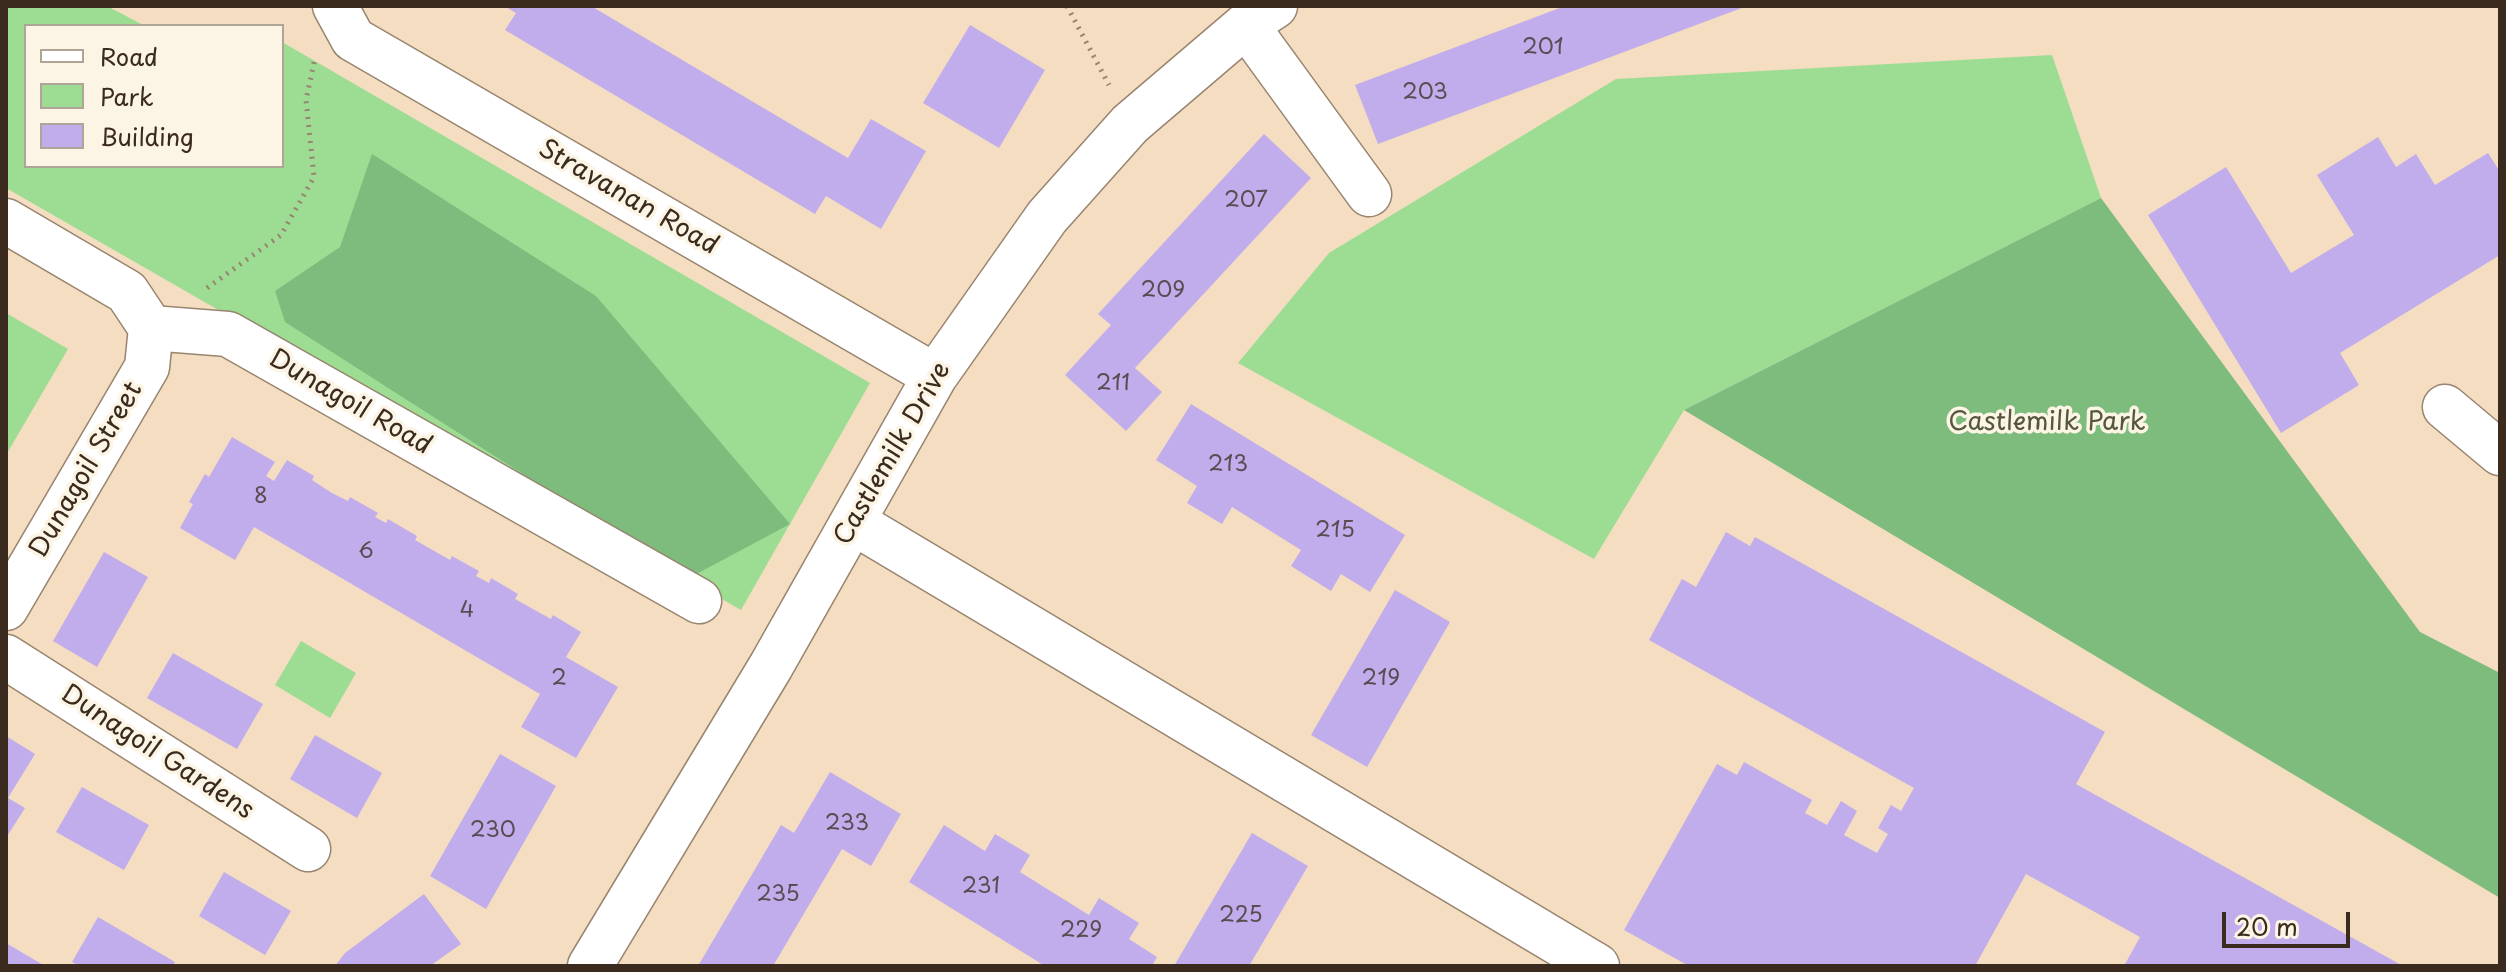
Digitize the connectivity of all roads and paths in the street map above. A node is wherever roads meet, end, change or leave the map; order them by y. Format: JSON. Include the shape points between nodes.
{"nodes":[{"id":1,"x":335,"y":6,"type":"edge"},
{"id":2,"x":1067,"y":6,"type":"edge"},
{"id":3,"x":1261,"y":16,"type":"edge"},
{"id":4,"x":318,"y":48,"type":"dead end"},
{"id":5,"x":1130,"y":124,"type":"junction"},
{"id":6,"x":1369,"y":194,"type":"dead end"},
{"id":7,"x":6,"y":221,"type":"edge"},
{"id":8,"x":151,"y":328,"type":"junction"},
{"id":9,"x":935,"y":376,"type":"junction"},
{"id":10,"x":2445,"y":407,"type":"dead end"},
{"id":11,"x":2500,"y":453,"type":"edge"},
{"id":12,"x":853,"y":522,"type":"junction"},
{"id":13,"x":699,"y":601,"type":"dead end"},
{"id":14,"x":6,"y":608,"type":"edge"},
{"id":15,"x":6,"y":657,"type":"edge"},
{"id":16,"x":308,"y":849,"type":"dead end"},
{"id":17,"x":590,"y":966,"type":"edge"},
{"id":18,"x":1597,"y":966,"type":"edge"}],
"edges":[{"from":1,"to":9,"type":"street","name":"Stravanan Road","via":[[353,39]]},
{"from":2,"to":5,"type":"path"},
{"from":3,"to":5,"type":"street","name":"Castlemilk Drive"},
{"from":3,"to":6,"type":"street"},
{"from":4,"to":8,"type":"path","via":[[306,100],[314,177],[281,235]]},
{"from":5,"to":9,"type":"street","name":"Castlemilk Drive","via":[[1047,217]]},
{"from":7,"to":8,"type":"street","via":[[127,292]]},
{"from":8,"to":13,"type":"street","name":"Dunagoil Road","via":[[228,334]]},
{"from":8,"to":14,"type":"street","name":"Dunagoil Street","via":[[147,367]]},
{"from":9,"to":12,"type":"street","name":"Castlemilk Drive"},
{"from":10,"to":11,"type":"street"},
{"from":12,"to":17,"type":"street","name":"Castlemilk Drive"},
{"from":12,"to":18,"type":"street"},
{"from":15,"to":16,"type":"street","name":"Dunagoil Gardens"}]}
